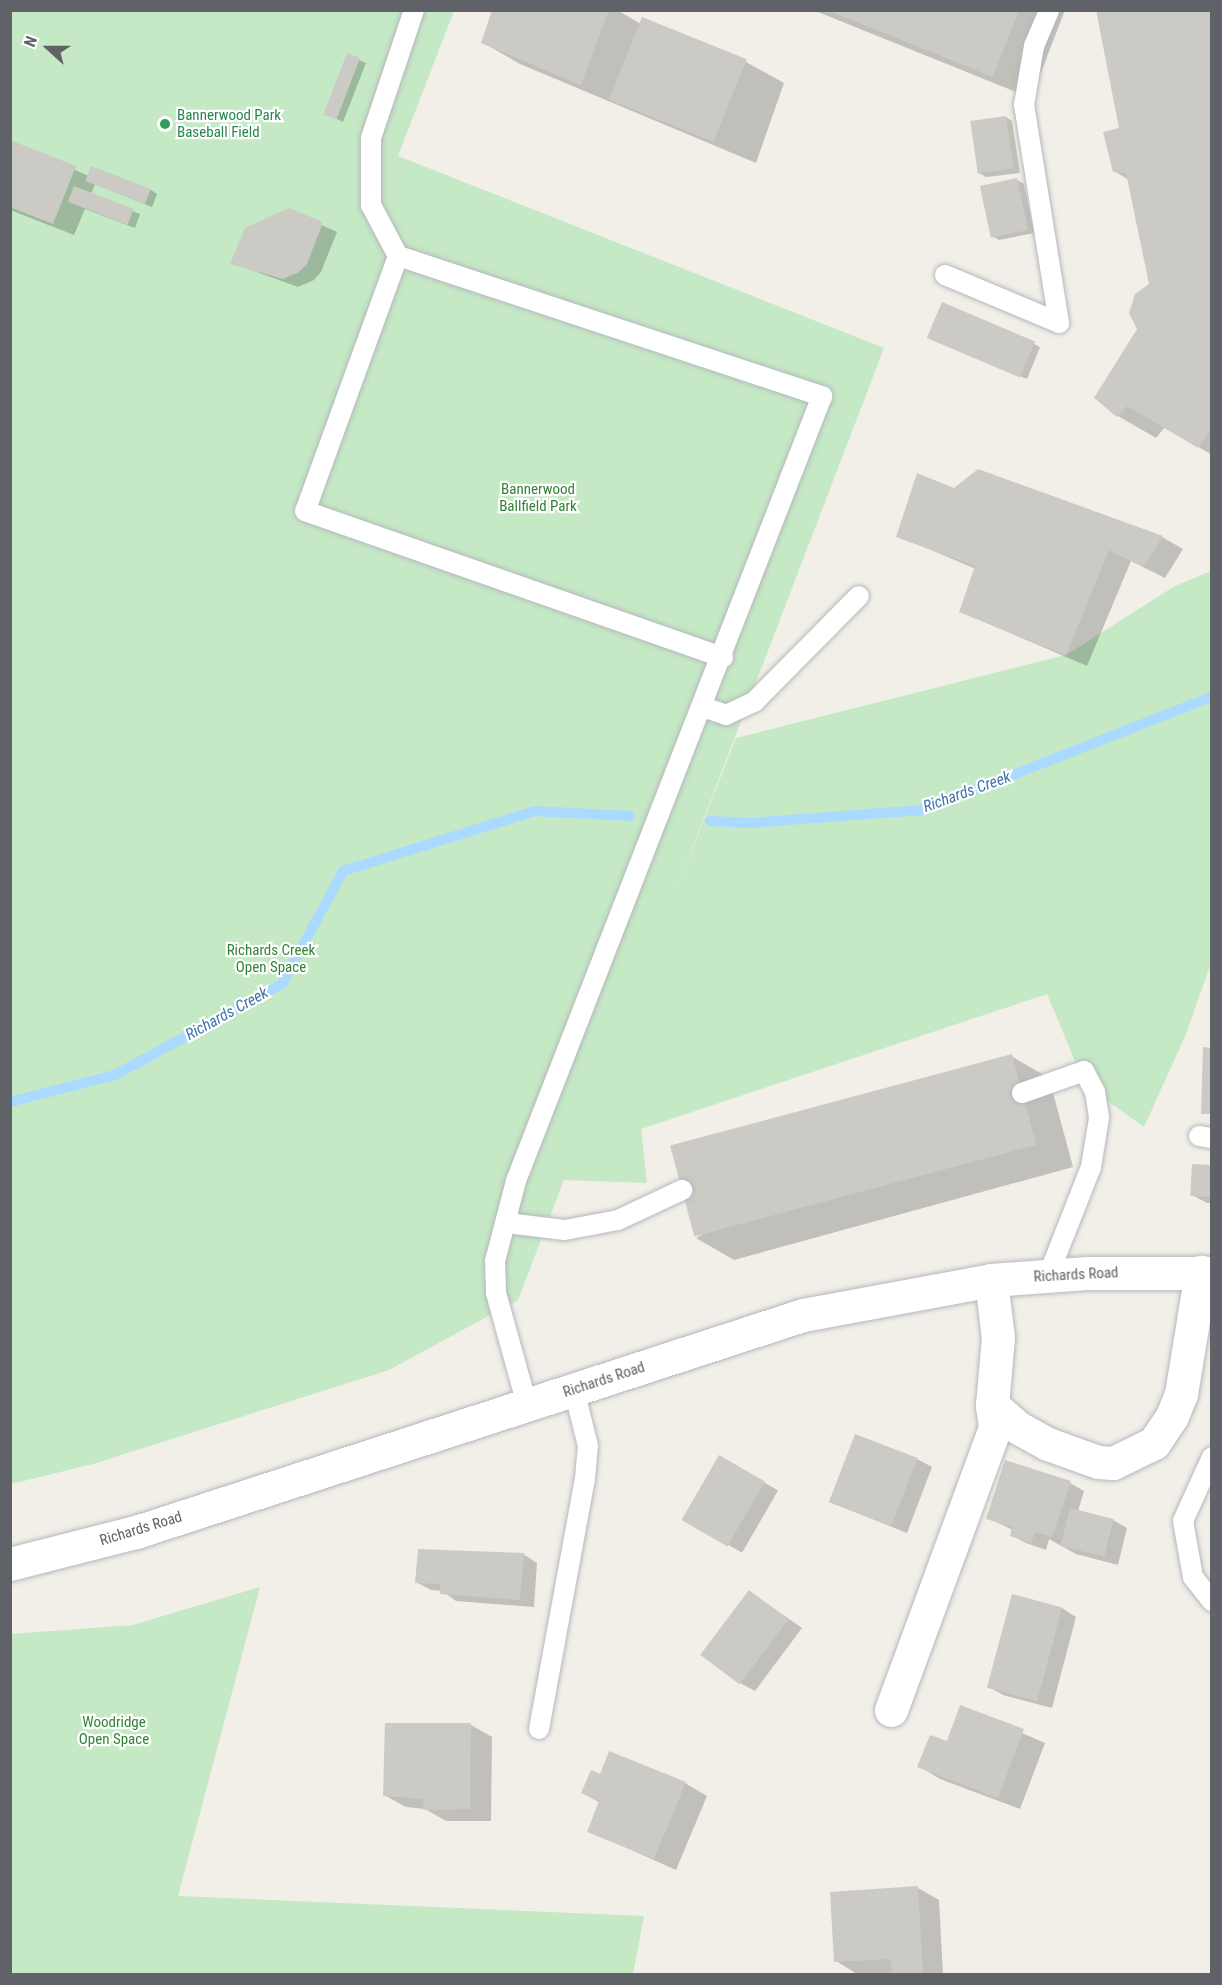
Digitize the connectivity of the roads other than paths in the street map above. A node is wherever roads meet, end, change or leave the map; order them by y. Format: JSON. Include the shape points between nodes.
{"nodes":[{"id":1,"x":414,"y":10,"type":"edge"},
{"id":2,"x":1049,"y":10,"type":"edge"},
{"id":3,"x":398,"y":255,"type":"junction"},
{"id":4,"x":945,"y":275,"type":"dead end"},
{"id":5,"x":859,"y":596,"type":"dead end"},
{"id":6,"x":723,"y":657,"type":"junction"},
{"id":7,"x":703,"y":706,"type":"junction"},
{"id":8,"x":1022,"y":1094,"type":"dead end"},
{"id":9,"x":682,"y":1190,"type":"dead end"},
{"id":10,"x":507,"y":1223,"type":"junction"},
{"id":11,"x":1206,"y":1273,"type":"edge"},
{"id":12,"x":1048,"y":1276,"type":"junction"},
{"id":13,"x":991,"y":1280,"type":"junction"},
{"id":14,"x":574,"y":1390,"type":"junction"},
{"id":15,"x":527,"y":1404,"type":"junction"},
{"id":16,"x":992,"y":1405,"type":"junction"},
{"id":17,"x":1212,"y":1457,"type":"edge"},
{"id":18,"x":10,"y":1564,"type":"edge"},
{"id":19,"x":1212,"y":1601,"type":"edge"},
{"id":20,"x":891,"y":1710,"type":"dead end"},
{"id":21,"x":539,"y":1729,"type":"dead end"}],
"edges":[{"from":1,"to":3,"type":"lane","via":[[371,138],[371,204]]},
{"from":2,"to":4,"type":"lane","via":[[1034,46],[1024,105],[1059,323]]},
{"from":3,"to":6,"type":"lane","via":[[305,511]]},
{"from":3,"to":6,"type":"lane","via":[[822,396]]},
{"from":5,"to":7,"type":"lane","via":[[754,702],[726,715]]},
{"from":6,"to":7,"type":"lane"},
{"from":7,"to":10,"type":"lane","via":[[516,1181]]},
{"from":8,"to":12,"type":"lane","via":[[1084,1071],[1095,1092],[1099,1118],[1091,1167]]},
{"from":9,"to":10,"type":"lane","via":[[608,1222],[565,1230]]},
{"from":10,"to":15,"type":"lane","via":[[495,1261],[496,1293]]},
{"from":11,"to":12,"type":"main road","name":"Richards Road"},
{"from":11,"to":16,"type":"main road","via":[[1181,1394],[1154,1443],[1113,1463],[1098,1462],[1047,1444],[1017,1427]]},
{"from":12,"to":13,"type":"main road","name":"Richards Road"},
{"from":13,"to":14,"type":"main road","name":"Richards Road","via":[[803,1315]]},
{"from":13,"to":16,"type":"main road","via":[[998,1338]]},
{"from":14,"to":15,"type":"main road","name":"Richards Road"},
{"from":14,"to":21,"type":"lane","via":[[588,1446],[585,1479]]},
{"from":15,"to":18,"type":"main road","name":"Richards Road","via":[[135,1532]]},
{"from":16,"to":20,"type":"main road","via":[[995,1427]]},
{"from":17,"to":19,"type":"lane","via":[[1183,1521],[1193,1577]]}]}
